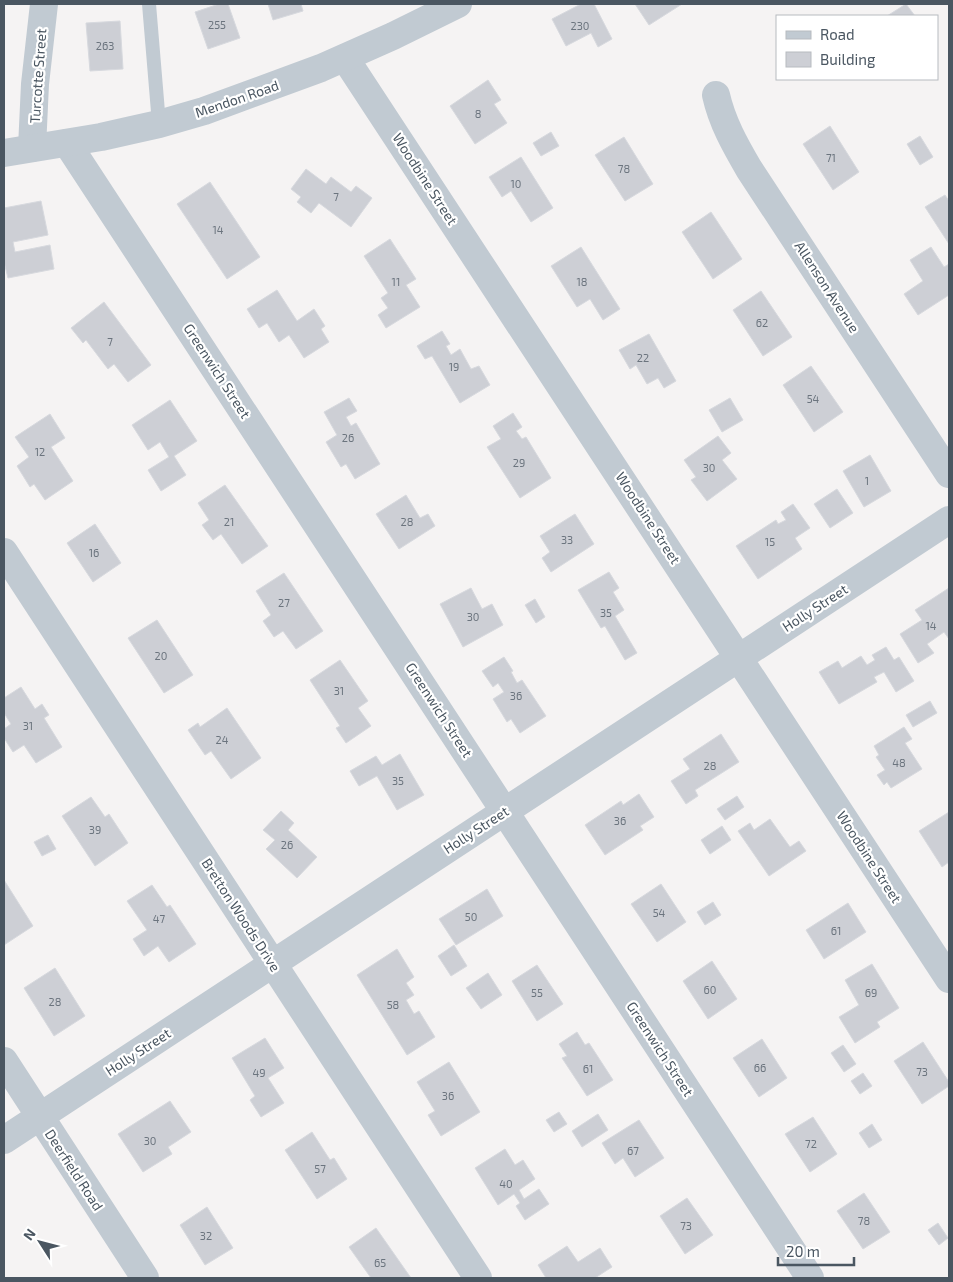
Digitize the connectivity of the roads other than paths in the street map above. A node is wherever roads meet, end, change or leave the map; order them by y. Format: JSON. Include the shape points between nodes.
{"nodes":[{"id":1,"x":44,"y":4,"type":"edge"},
{"id":2,"x":149,"y":4,"type":"edge"},
{"id":3,"x":458,"y":4,"type":"edge"},
{"id":4,"x":345,"y":58,"type":"junction"},
{"id":5,"x":716,"y":95,"type":"dead end"},
{"id":6,"x":159,"y":124,"type":"junction"},
{"id":7,"x":67,"y":143,"type":"junction"},
{"id":8,"x":32,"y":148,"type":"junction"},
{"id":9,"x":4,"y":153,"type":"edge"},
{"id":10,"x":949,"y":474,"type":"edge"},
{"id":11,"x":949,"y":520,"type":"edge"},
{"id":12,"x":4,"y":552,"type":"edge"},
{"id":13,"x":739,"y":658,"type":"junction"},
{"id":14,"x":505,"y":811,"type":"junction"},
{"id":15,"x":272,"y":964,"type":"junction"},
{"id":16,"x":949,"y":979,"type":"edge"},
{"id":17,"x":4,"y":1061,"type":"edge"},
{"id":18,"x":40,"y":1116,"type":"junction"},
{"id":19,"x":4,"y":1140,"type":"edge"},
{"id":20,"x":145,"y":1278,"type":"edge"},
{"id":21,"x":478,"y":1278,"type":"edge"},
{"id":22,"x":810,"y":1278,"type":"edge"}],
"edges":[{"from":1,"to":8,"type":"street","name":"Turcotte Street"},
{"from":2,"to":6,"type":"lane"},
{"from":3,"to":4,"type":"street","name":"Mendon Road"},
{"from":4,"to":6,"type":"street","name":"Mendon Road","via":[[204,111]]},
{"from":4,"to":13,"type":"street","name":"Woodbine Street"},
{"from":5,"to":10,"type":"street","name":"Allenson Avenue","via":[[731,138],[749,169]]},
{"from":6,"to":7,"type":"street","name":"Mendon Road"},
{"from":7,"to":8,"type":"street","name":"Mendon Road"},
{"from":7,"to":14,"type":"street","name":"Greenwich Street"},
{"from":8,"to":9,"type":"street","name":"Mendon Road"},
{"from":11,"to":13,"type":"street","name":"Holly Street"},
{"from":12,"to":15,"type":"street","name":"Bretton Woods Drive"},
{"from":13,"to":14,"type":"street","name":"Holly Street"},
{"from":13,"to":16,"type":"street","name":"Woodbine Street"},
{"from":14,"to":15,"type":"street","name":"Holly Street"},
{"from":14,"to":22,"type":"street","name":"Greenwich Street"},
{"from":15,"to":18,"type":"street","name":"Holly Street"},
{"from":15,"to":21,"type":"street","name":"Bretton Woods Drive"},
{"from":17,"to":18,"type":"street","name":"Deerfield Road"},
{"from":18,"to":19,"type":"street","name":"Holly Street"},
{"from":18,"to":20,"type":"street","name":"Deerfield Road"}]}
